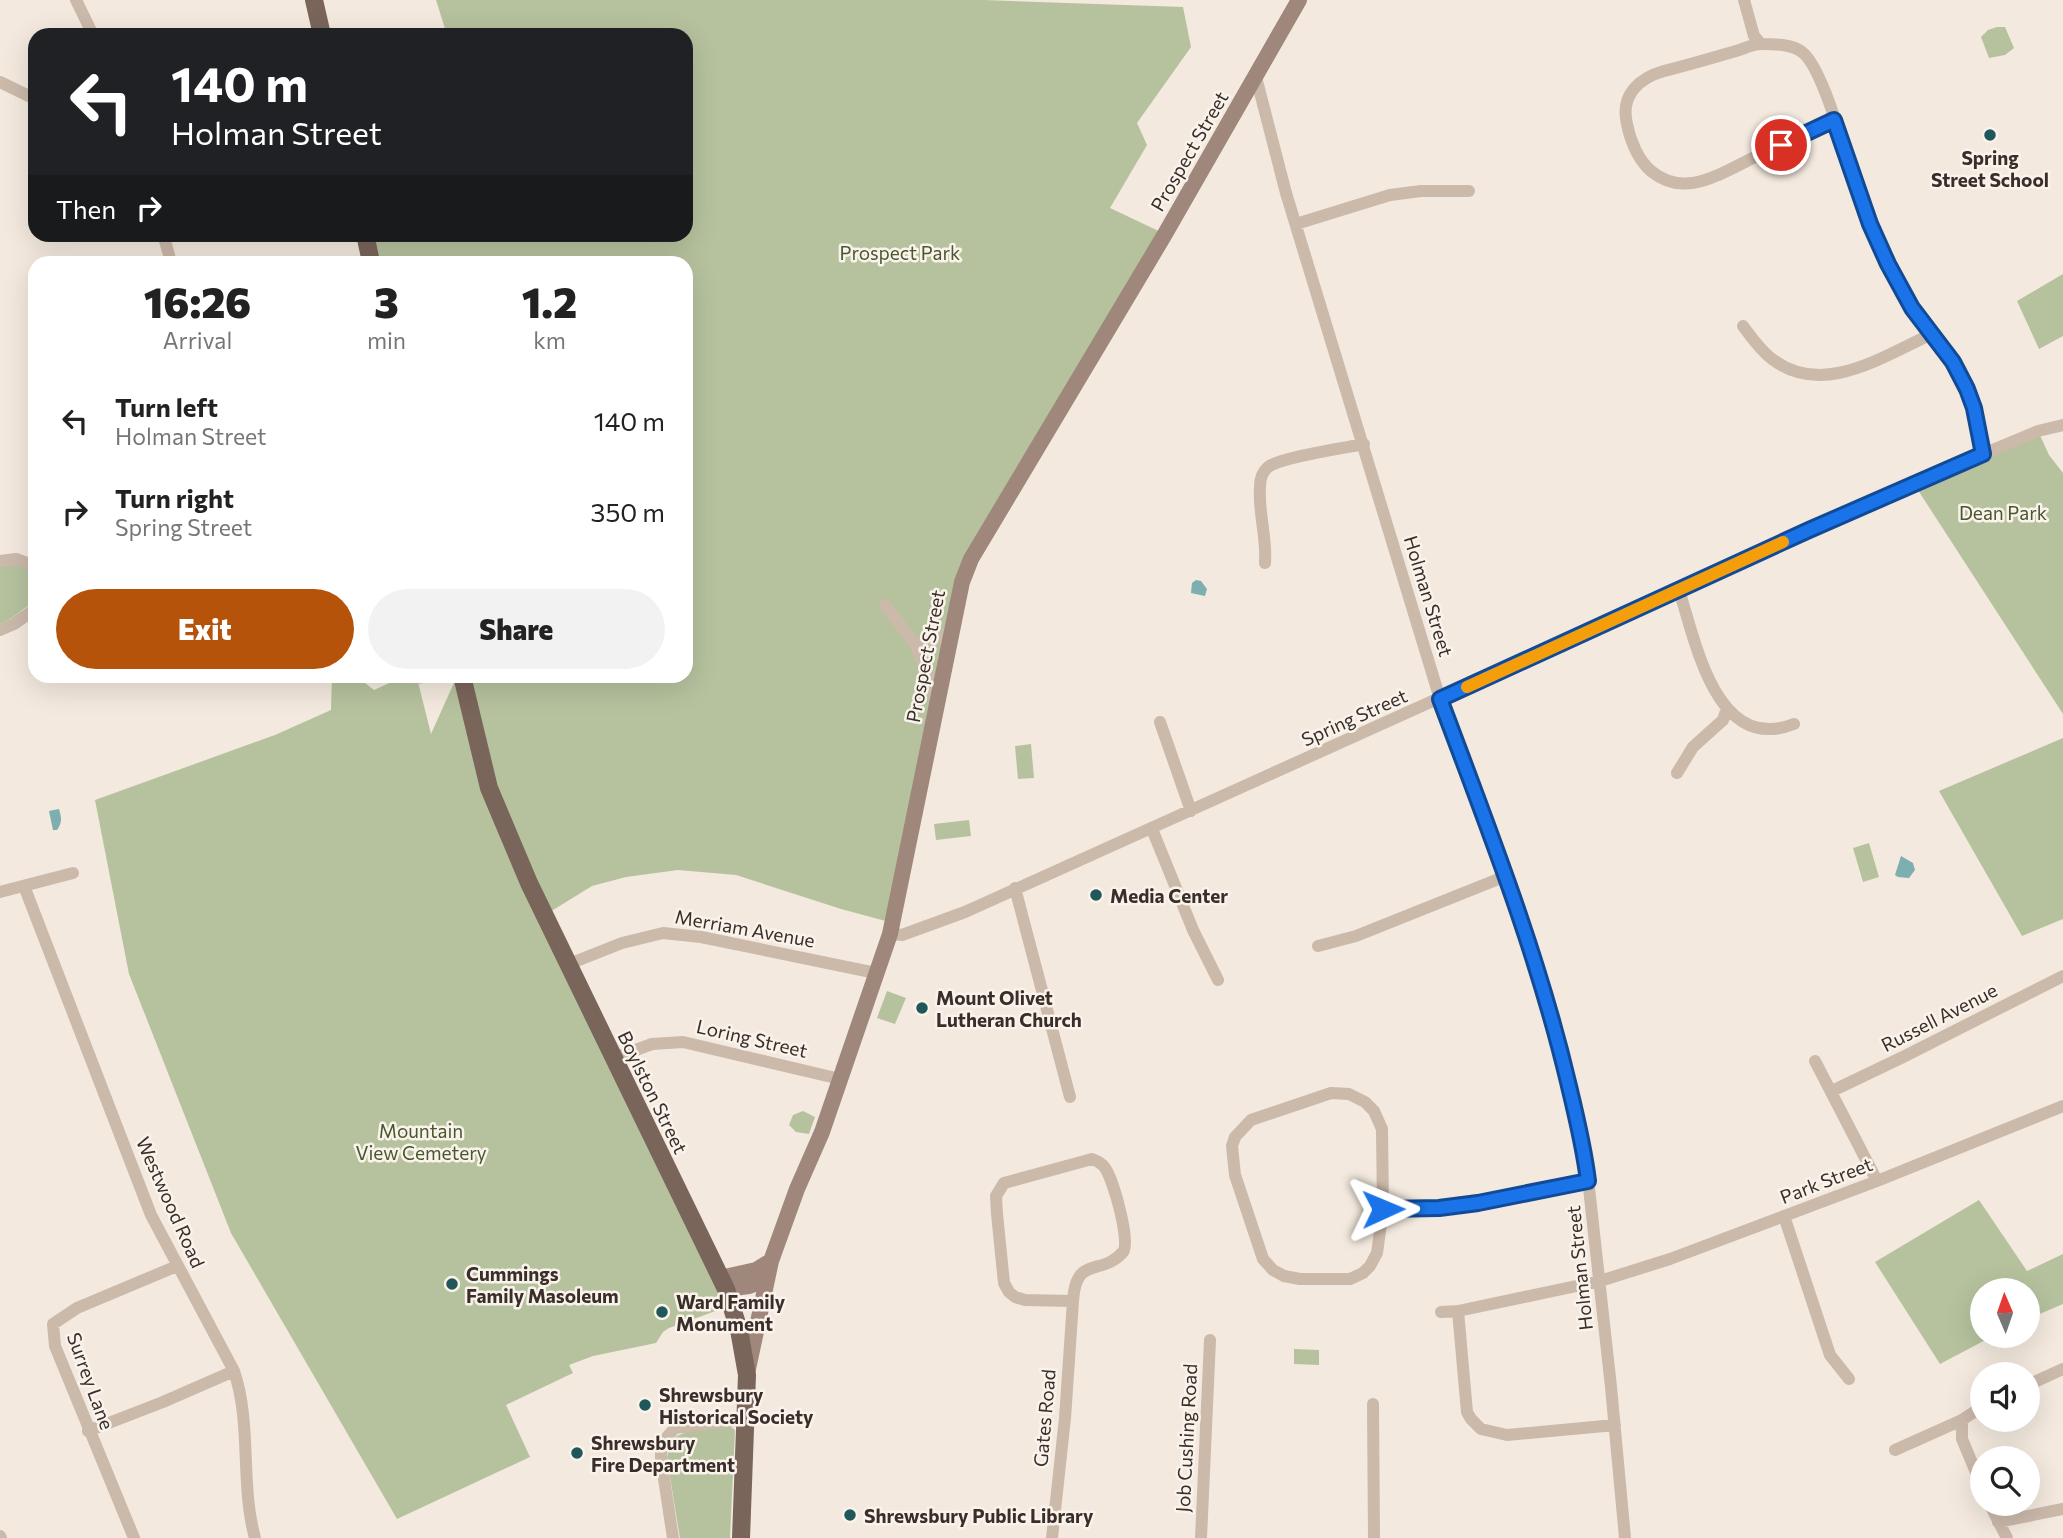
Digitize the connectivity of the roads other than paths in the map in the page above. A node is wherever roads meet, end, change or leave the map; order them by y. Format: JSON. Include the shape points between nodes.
{"nodes":[{"id":1,"x":76,"y":0,"type":"edge"},
{"id":2,"x":314,"y":0,"type":"edge"},
{"id":3,"x":1299,"y":0,"type":"edge"},
{"id":4,"x":1744,"y":0,"type":"edge"},
{"id":5,"x":90,"y":28,"type":"edge"},
{"id":6,"x":320,"y":28,"type":"edge"},
{"id":7,"x":1761,"y":44,"type":"junction"},
{"id":8,"x":1256,"y":77,"type":"junction"},
{"id":9,"x":0,"y":82,"type":"edge"},
{"id":10,"x":28,"y":96,"type":"edge"},
{"id":11,"x":1241,"y":103,"type":"junction"},
{"id":12,"x":1264,"y":108,"type":"junction"},
{"id":13,"x":1834,"y":120,"type":"junction"},
{"id":14,"x":1469,"y":191,"type":"dead end"},
{"id":15,"x":1296,"y":224,"type":"junction"},
{"id":16,"x":1743,"y":326,"type":"dead end"},
{"id":17,"x":1933,"y":334,"type":"junction"},
{"id":18,"x":2063,"y":425,"type":"edge"},
{"id":19,"x":1364,"y":444,"type":"junction"},
{"id":20,"x":1983,"y":454,"type":"junction"},
{"id":21,"x":0,"y":561,"type":"edge"},
{"id":22,"x":28,"y":563,"type":"edge"},
{"id":23,"x":1265,"y":563,"type":"dead end"},
{"id":24,"x":1679,"y":590,"type":"junction"},
{"id":25,"x":885,"y":605,"type":"dead end"},
{"id":26,"x":28,"y":614,"type":"edge"},
{"id":27,"x":0,"y":630,"type":"edge"},
{"id":28,"x":950,"y":633,"type":"junction"},
{"id":29,"x":915,"y":644,"type":"junction"},
{"id":30,"x":463,"y":683,"type":"edge"},
{"id":31,"x":1440,"y":699,"type":"junction"},
{"id":32,"x":938,"y":700,"type":"junction"},
{"id":33,"x":1727,"y":708,"type":"junction"},
{"id":34,"x":1160,"y":722,"type":"dead end"},
{"id":35,"x":1794,"y":724,"type":"dead end"},
{"id":36,"x":1677,"y":773,"type":"dead end"},
{"id":37,"x":1191,"y":811,"type":"junction"},
{"id":38,"x":1152,"y":829,"type":"junction"},
{"id":39,"x":73,"y":873,"type":"dead end"},
{"id":40,"x":1506,"y":876,"type":"junction"},
{"id":41,"x":24,"y":886,"type":"junction"},
{"id":42,"x":1015,"y":888,"type":"junction"},
{"id":43,"x":0,"y":892,"type":"edge"},
{"id":44,"x":890,"y":934,"type":"junction"},
{"id":45,"x":1318,"y":946,"type":"dead end"},
{"id":46,"x":569,"y":964,"type":"junction"},
{"id":47,"x":876,"y":973,"type":"junction"},
{"id":48,"x":2063,"y":976,"type":"edge"},
{"id":49,"x":1218,"y":980,"type":"dead end"},
{"id":50,"x":614,"y":1058,"type":"junction"},
{"id":51,"x":1815,"y":1061,"type":"dead end"},
{"id":52,"x":840,"y":1079,"type":"junction"},
{"id":53,"x":1832,"y":1091,"type":"junction"},
{"id":54,"x":1070,"y":1097,"type":"dead end"},
{"id":55,"x":2063,"y":1106,"type":"edge"},
{"id":56,"x":1588,"y":1181,"type":"junction"},
{"id":57,"x":1877,"y":1181,"type":"junction"},
{"id":58,"x":1383,"y":1209,"type":"junction"},
{"id":59,"x":1784,"y":1216,"type":"junction"},
{"id":60,"x":771,"y":1261,"type":"junction"},
{"id":61,"x":177,"y":1266,"type":"junction"},
{"id":62,"x":767,"y":1279,"type":"junction"},
{"id":63,"x":1600,"y":1281,"type":"junction"},
{"id":64,"x":723,"y":1283,"type":"junction"},
{"id":65,"x":1073,"y":1301,"type":"junction"},
{"id":66,"x":1458,"y":1311,"type":"junction"},
{"id":67,"x":1441,"y":1312,"type":"dead end"},
{"id":68,"x":1210,"y":1340,"type":"dead end"},
{"id":69,"x":2063,"y":1369,"type":"edge"},
{"id":70,"x":234,"y":1371,"type":"junction"},
{"id":71,"x":747,"y":1375,"type":"junction"},
{"id":72,"x":1849,"y":1379,"type":"dead end"},
{"id":73,"x":2040,"y":1380,"type":"edge"},
{"id":74,"x":1373,"y":1404,"type":"dead end"},
{"id":75,"x":1970,"y":1415,"type":"edge"},
{"id":76,"x":745,"y":1419,"type":"junction"},
{"id":77,"x":1962,"y":1420,"type":"junction"},
{"id":78,"x":1615,"y":1425,"type":"junction"},
{"id":79,"x":88,"y":1431,"type":"junction"},
{"id":80,"x":1895,"y":1450,"type":"dead end"},
{"id":81,"x":1970,"y":1458,"type":"edge"},
{"id":82,"x":2063,"y":1509,"type":"edge"},
{"id":83,"x":1995,"y":1516,"type":"edge"},
{"id":84,"x":1998,"y":1522,"type":"junction"},
{"id":85,"x":134,"y":1538,"type":"edge"},
{"id":86,"x":255,"y":1538,"type":"edge"},
{"id":87,"x":673,"y":1538,"type":"edge"},
{"id":88,"x":741,"y":1538,"type":"edge"},
{"id":89,"x":1052,"y":1538,"type":"edge"},
{"id":90,"x":1201,"y":1538,"type":"edge"},
{"id":91,"x":1374,"y":1538,"type":"edge"},
{"id":92,"x":1625,"y":1538,"type":"edge"},
{"id":93,"x":2007,"y":1538,"type":"edge"}],
"edges":[{"from":1,"to":5,"type":"street"},
{"from":2,"to":6,"type":"main road"},
{"from":3,"to":8,"type":"street","name":"Prospect Street"},
{"from":4,"to":7,"type":"street","via":[[1754,36]]},
{"from":7,"to":13,"type":"street","via":[[1786,46],[1811,61]]},
{"from":7,"to":13,"type":"street","via":[[1648,76],[1636,84],[1626,122],[1646,167],[1669,183],[1696,183]]},
{"from":8,"to":11,"type":"street","name":"Prospect Street"},
{"from":8,"to":12,"type":"street","name":"Holman Street"},
{"from":9,"to":10,"type":"street"},
{"from":11,"to":12,"type":"street"},
{"from":11,"to":28,"type":"street","name":"Prospect Street","via":[[971,559]]},
{"from":12,"to":15,"type":"street","name":"Holman Street"},
{"from":13,"to":17,"type":"street","via":[[1888,264],[1912,308]]},
{"from":14,"to":15,"type":"street","via":[[1390,195]]},
{"from":15,"to":19,"type":"street","name":"Holman Street"},
{"from":16,"to":17,"type":"street","via":[[1760,348],[1783,366],[1826,376],[1858,368]]},
{"from":17,"to":20,"type":"street","via":[[1967,389]]},
{"from":18,"to":20,"type":"street","name":"Spring Street"},
{"from":19,"to":23,"type":"street","via":[[1282,461],[1262,474]]},
{"from":19,"to":31,"type":"street","name":"Holman Street"},
{"from":20,"to":24,"type":"street","name":"Spring Street"},
{"from":21,"to":22,"type":"street"},
{"from":24,"to":31,"type":"street","name":"Spring Street"},
{"from":24,"to":33,"type":"street","via":[[1711,685]]},
{"from":25,"to":29,"type":"street"},
{"from":26,"to":27,"type":"street"},
{"from":28,"to":29,"type":"street"},
{"from":28,"to":32,"type":"street","name":"Prospect Street"},
{"from":29,"to":32,"type":"street"},
{"from":30,"to":46,"type":"main road","name":"Boylston Street","via":[[489,788]]},
{"from":31,"to":37,"type":"street","name":"Spring Street"},
{"from":31,"to":40,"type":"street","name":"Holman Street"},
{"from":32,"to":44,"type":"street","name":"Prospect Street"},
{"from":33,"to":35,"type":"street","via":[[1756,729]]},
{"from":33,"to":36,"type":"street","via":[[1723,720],[1693,747]]},
{"from":34,"to":37,"type":"street"},
{"from":37,"to":38,"type":"street","name":"Spring Street"},
{"from":38,"to":42,"type":"street","name":"Spring Street"},
{"from":38,"to":49,"type":"street"},
{"from":39,"to":41,"type":"street"},
{"from":40,"to":45,"type":"street","via":[[1356,936]]},
{"from":40,"to":56,"type":"street","name":"Holman Street","via":[[1557,1034]]},
{"from":41,"to":43,"type":"street"},
{"from":41,"to":61,"type":"street","name":"Westwood Road","via":[[151,1215]]},
{"from":42,"to":44,"type":"street","name":"Spring Street","via":[[941,922],[902,935]]},
{"from":42,"to":54,"type":"street"},
{"from":44,"to":47,"type":"street","name":"Prospect Street"},
{"from":46,"to":47,"type":"street","name":"Merriam Avenue","via":[[639,937],[677,933]]},
{"from":46,"to":50,"type":"main road","name":"Boylston Street"},
{"from":47,"to":52,"type":"street","name":"Prospect Street"},
{"from":48,"to":53,"type":"street","name":"Russell Avenue"},
{"from":50,"to":52,"type":"street","name":"Loring Street","via":[[652,1044],[683,1041]]},
{"from":50,"to":64,"type":"main road","name":"Boylston Street"},
{"from":51,"to":53,"type":"street"},
{"from":52,"to":60,"type":"street","name":"Prospect Street"},
{"from":53,"to":57,"type":"street"},
{"from":55,"to":57,"type":"street","name":"Park Street"},
{"from":56,"to":58,"type":"street","via":[[1478,1203]]},
{"from":56,"to":63,"type":"street","name":"Holman Street"},
{"from":57,"to":59,"type":"street","name":"Park Street"},
{"from":58,"to":58,"type":"street","via":[[1382,1129],[1374,1111],[1357,1097],[1341,1093],[1318,1096],[1251,1119],[1235,1137],[1235,1175],[1263,1259],[1284,1276],[1350,1279],[1363,1273],[1377,1253]]},
{"from":59,"to":63,"type":"street","name":"Park Street"},
{"from":59,"to":72,"type":"street","via":[[1830,1355]]},
{"from":60,"to":62,"type":"street","name":"Prospect Street"},
{"from":60,"to":64,"type":"street"},
{"from":61,"to":70,"type":"street","name":"Westwood Road"},
{"from":61,"to":79,"type":"street","name":"Surrey Lane","via":[[77,1308],[53,1324],[54,1344]]},
{"from":62,"to":64,"type":"street","via":[[748,1286]]},
{"from":62,"to":71,"type":"street","name":"Prospect Street"},
{"from":63,"to":66,"type":"street","name":"Park Street"},
{"from":63,"to":78,"type":"street","name":"Holman Street"},
{"from":64,"to":71,"type":"main road","name":"Boylston Street","via":[[739,1330]]},
{"from":65,"to":65,"type":"street","name":"Gates Road","via":[[1077,1277],[1113,1259],[1126,1246],[1107,1171],[1092,1159],[1004,1183],[996,1196],[1004,1283],[1009,1292],[1025,1300]]},
{"from":65,"to":89,"type":"street","name":"Gates Road"},
{"from":66,"to":67,"type":"street","name":"Park Street"},
{"from":66,"to":78,"type":"street","via":[[1467,1412],[1475,1424],[1507,1435]]},
{"from":68,"to":90,"type":"street","name":"Job Cushing Road"},
{"from":69,"to":73,"type":"street"},
{"from":70,"to":79,"type":"street"},
{"from":70,"to":86,"type":"street","name":"Westwood Road","via":[[241,1396],[248,1505]]},
{"from":71,"to":76,"type":"main road","name":"Boylston Street"},
{"from":74,"to":91,"type":"street"},
{"from":75,"to":77,"type":"street"},
{"from":76,"to":87,"type":"street","via":[[674,1428],[661,1444]]},
{"from":76,"to":88,"type":"main road","name":"Boylston Street"},
{"from":77,"to":80,"type":"street"},
{"from":77,"to":81,"type":"street","via":[[1962,1439]]},
{"from":78,"to":92,"type":"street","name":"Holman Street"},
{"from":79,"to":85,"type":"street","name":"Surrey Lane"},
{"from":82,"to":84,"type":"street"},
{"from":83,"to":84,"type":"street"},
{"from":84,"to":93,"type":"street"}]}
